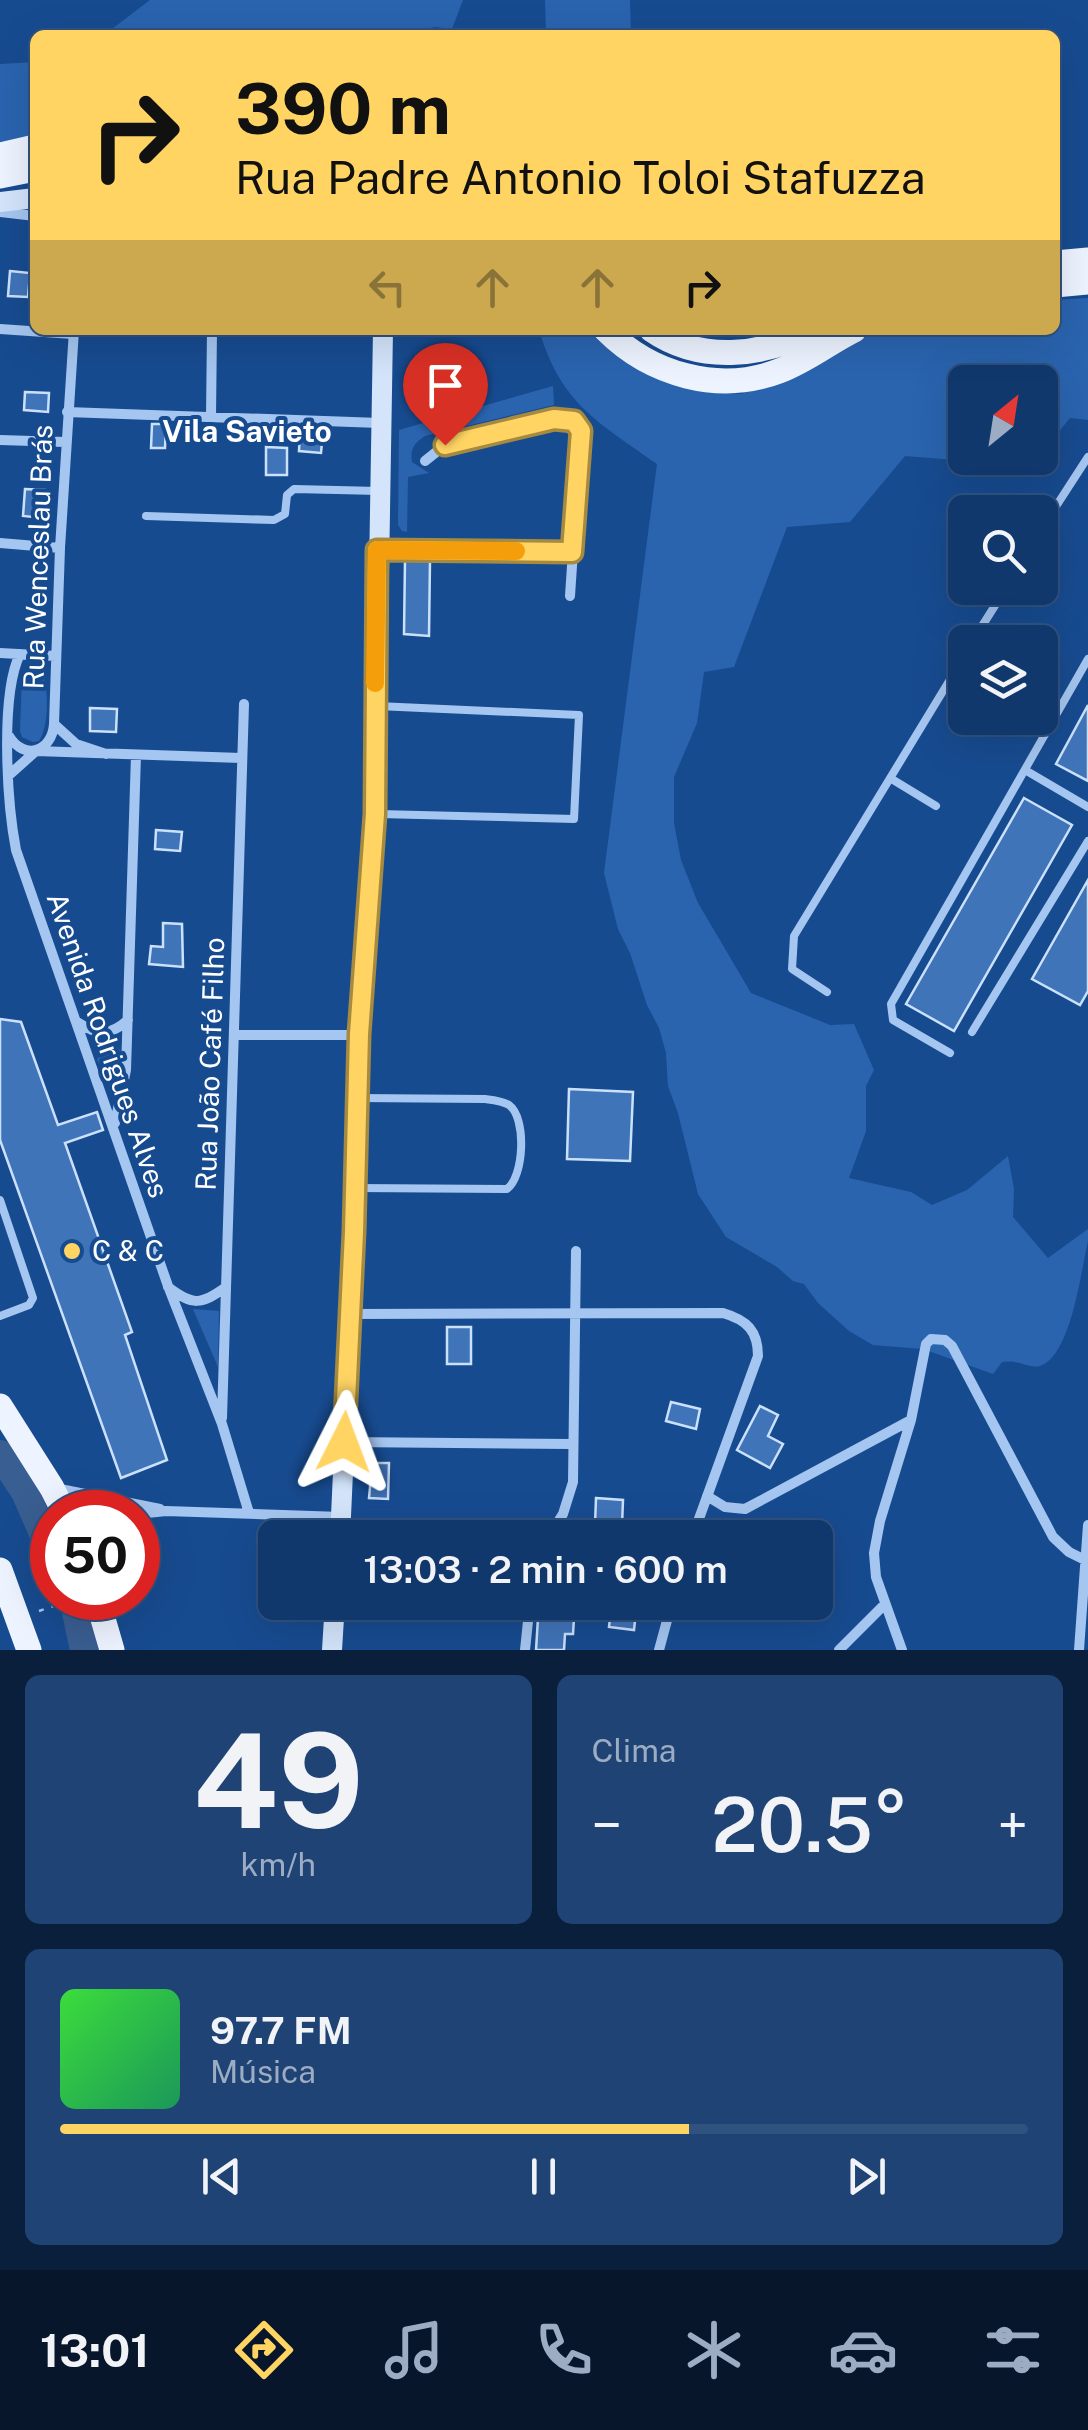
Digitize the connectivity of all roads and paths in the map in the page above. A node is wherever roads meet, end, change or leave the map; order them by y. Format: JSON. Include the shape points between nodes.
{"nodes":[{"id":1,"x":30,"y":148,"type":"edge"},
{"id":2,"x":0,"y":154,"type":"edge"},
{"id":3,"x":30,"y":170,"type":"edge"},
{"id":4,"x":0,"y":176,"type":"edge"},
{"id":5,"x":30,"y":199,"type":"edge"},
{"id":6,"x":0,"y":202,"type":"edge"},
{"id":7,"x":0,"y":212,"type":"edge"},
{"id":8,"x":30,"y":215,"type":"edge"},
{"id":9,"x":1088,"y":260,"type":"edge"},
{"id":10,"x":1060,"y":263,"type":"edge"},
{"id":11,"x":1088,"y":282,"type":"edge"},
{"id":12,"x":1060,"y":285,"type":"edge"},
{"id":13,"x":0,"y":330,"type":"edge"},
{"id":14,"x":30,"y":331,"type":"edge"},
{"id":15,"x":73,"y":335,"type":"edge"},
{"id":16,"x":212,"y":335,"type":"edge"},
{"id":17,"x":384,"y":335,"type":"edge"},
{"id":18,"x":611,"y":335,"type":"edge"},
{"id":19,"x":663,"y":335,"type":"edge"},
{"id":20,"x":802,"y":335,"type":"edge"},
{"id":21,"x":846,"y":335,"type":"edge"},
{"id":22,"x":66,"y":412,"type":"junction"},
{"id":23,"x":211,"y":416,"type":"junction"},
{"id":24,"x":380,"y":423,"type":"junction"},
{"id":25,"x":0,"y":440,"type":"edge"},
{"id":26,"x":65,"y":442,"type":"junction"},
{"id":27,"x":1088,"y":457,"type":"edge"},
{"id":28,"x":425,"y":461,"type":"dead end"},
{"id":29,"x":379,"y":491,"type":"junction"},
{"id":30,"x":1058,"y":503,"type":"edge"},
{"id":31,"x":146,"y":516,"type":"dead end"},
{"id":32,"x":0,"y":543,"type":"edge"},
{"id":33,"x":60,"y":548,"type":"junction"},
{"id":34,"x":377,"y":550,"type":"junction"},
{"id":35,"x":572,"y":552,"type":"junction"},
{"id":36,"x":570,"y":596,"type":"dead end"},
{"id":37,"x":0,"y":653,"type":"edge"},
{"id":38,"x":20,"y":654,"type":"junction"},
{"id":39,"x":55,"y":656,"type":"junction"},
{"id":40,"x":1088,"y":659,"type":"edge"},
{"id":41,"x":948,"y":683,"type":"edge"},
{"id":42,"x":4,"y":691,"type":"edge"},
{"id":43,"x":244,"y":704,"type":"dead end"},
{"id":44,"x":374,"y":706,"type":"junction"},
{"id":45,"x":54,"y":724,"type":"junction"},
{"id":46,"x":8,"y":736,"type":"junction"},
{"id":47,"x":36,"y":751,"type":"junction"},
{"id":48,"x":106,"y":754,"type":"junction"},
{"id":49,"x":136,"y":755,"type":"junction"},
{"id":50,"x":241,"y":758,"type":"junction"},
{"id":51,"x":1025,"y":770,"type":"junction"},
{"id":52,"x":8,"y":776,"type":"junction"},
{"id":53,"x":890,"y":778,"type":"junction"},
{"id":54,"x":936,"y":806,"type":"dead end"},
{"id":55,"x":1088,"y":807,"type":"edge"},
{"id":56,"x":375,"y":814,"type":"junction"},
{"id":57,"x":1088,"y":840,"type":"edge"},
{"id":58,"x":828,"y":992,"type":"dead end"},
{"id":59,"x":128,"y":1020,"type":"junction"},
{"id":60,"x":77,"y":1022,"type":"junction"},
{"id":61,"x":972,"y":1032,"type":"dead end"},
{"id":62,"x":234,"y":1034,"type":"junction"},
{"id":63,"x":359,"y":1034,"type":"junction"},
{"id":64,"x":950,"y":1053,"type":"dead end"},
{"id":65,"x":357,"y":1098,"type":"junction"},
{"id":66,"x":114,"y":1125,"type":"junction"},
{"id":67,"x":356,"y":1188,"type":"junction"},
{"id":68,"x":0,"y":1200,"type":"edge"},
{"id":69,"x":576,"y":1251,"type":"dead end"},
{"id":70,"x":168,"y":1286,"type":"junction"},
{"id":71,"x":226,"y":1287,"type":"junction"},
{"id":72,"x":577,"y":1311,"type":"junction"},
{"id":73,"x":349,"y":1314,"type":"junction"},
{"id":74,"x":0,"y":1316,"type":"edge"},
{"id":75,"x":0,"y":1406,"type":"edge"},
{"id":76,"x":911,"y":1420,"type":"junction"},
{"id":77,"x":222,"y":1424,"type":"junction"},
{"id":78,"x":344,"y":1442,"type":"junction"},
{"id":79,"x":572,"y":1444,"type":"junction"},
{"id":80,"x":52,"y":1488,"type":"joint"},
{"id":81,"x":707,"y":1496,"type":"junction"},
{"id":82,"x":166,"y":1511,"type":"junction"},
{"id":83,"x":160,"y":1512,"type":"edge"},
{"id":84,"x":249,"y":1514,"type":"junction"},
{"id":85,"x":291,"y":1520,"type":"edge"},
{"id":86,"x":341,"y":1520,"type":"edge"},
{"id":87,"x":558,"y":1520,"type":"edge"},
{"id":88,"x":698,"y":1520,"type":"edge"},
{"id":89,"x":1088,"y":1524,"type":"edge"},
{"id":90,"x":1086,"y":1560,"type":"junction"},
{"id":91,"x":0,"y":1570,"type":"edge"},
{"id":92,"x":884,"y":1604,"type":"junction"},
{"id":93,"x":103,"y":1620,"type":"edge"},
{"id":94,"x":334,"y":1620,"type":"edge"},
{"id":95,"x":528,"y":1620,"type":"edge"},
{"id":96,"x":667,"y":1620,"type":"edge"},
{"id":97,"x":29,"y":1650,"type":"edge"},
{"id":98,"x":112,"y":1650,"type":"edge"},
{"id":99,"x":332,"y":1650,"type":"edge"},
{"id":100,"x":525,"y":1650,"type":"edge"},
{"id":101,"x":659,"y":1650,"type":"edge"},
{"id":102,"x":839,"y":1650,"type":"edge"},
{"id":103,"x":902,"y":1650,"type":"edge"},
{"id":104,"x":1079,"y":1650,"type":"edge"}],
"edges":[{"from":1,"to":2,"type":"main road"},
{"from":3,"to":4,"type":"main road"},
{"from":5,"to":6,"type":"main road"},
{"from":7,"to":8,"type":"street"},
{"from":9,"to":10,"type":"main road"},
{"from":11,"to":12,"type":"main road"},
{"from":13,"to":14,"type":"street"},
{"from":15,"to":22,"type":"street","name":"Rua Wenceslau Brás"},
{"from":16,"to":23,"type":"street"},
{"from":17,"to":24,"type":"main road"},
{"from":18,"to":21,"type":"main road","via":[[682,376],[717,382],[778,372]]},
{"from":19,"to":20,"type":"main road","via":[[716,353],[751,352]]},
{"from":22,"to":23,"type":"street"},
{"from":22,"to":26,"type":"street","name":"Rua Wenceslau Brás"},
{"from":23,"to":24,"type":"street"},
{"from":24,"to":29,"type":"main road"},
{"from":25,"to":26,"type":"street"},
{"from":26,"to":33,"type":"street","name":"Rua Wenceslau Brás"},
{"from":27,"to":30,"type":"lane"},
{"from":28,"to":35,"type":"street","via":[[445,445],[554,419],[574,421],[581,431]]},
{"from":29,"to":31,"type":"lane","via":[[294,489],[285,514],[274,520]]},
{"from":29,"to":34,"type":"main road"},
{"from":32,"to":33,"type":"street"},
{"from":33,"to":39,"type":"street","name":"Rua Wenceslau Brás"},
{"from":34,"to":35,"type":"street"},
{"from":34,"to":44,"type":"main road"},
{"from":35,"to":36,"type":"street"},
{"from":37,"to":38,"type":"street"},
{"from":38,"to":39,"type":"street"},
{"from":38,"to":42,"type":"street","name":"Avenida Rodrigues Alves"},
{"from":39,"to":45,"type":"street","name":"Rua Wenceslau Brás"},
{"from":40,"to":51,"type":"lane"},
{"from":41,"to":53,"type":"lane"},
{"from":42,"to":46,"type":"street","name":"Avenida Rodrigues Alves"},
{"from":43,"to":50,"type":"street","name":"Rua João Café Filho"},
{"from":44,"to":56,"type":"main road"},
{"from":44,"to":56,"type":"lane","via":[[579,715],[574,819]]},
{"from":45,"to":47,"type":"street","via":[[54,736]]},
{"from":45,"to":48,"type":"street","name":"Rua Wenceslau Brás","via":[[76,744]]},
{"from":46,"to":47,"type":"street","via":[[14,746]]},
{"from":46,"to":52,"type":"street","name":"Avenida Rodrigues Alves"},
{"from":47,"to":48,"type":"street"},
{"from":47,"to":52,"type":"street"},
{"from":48,"to":49,"type":"street"},
{"from":49,"to":50,"type":"street"},
{"from":49,"to":59,"type":"street"},
{"from":50,"to":62,"type":"street","name":"Rua João Café Filho"},
{"from":51,"to":55,"type":"lane"},
{"from":51,"to":64,"type":"lane","via":[[891,1004],[893,1020]]},
{"from":52,"to":60,"type":"street","name":"Avenida Rodrigues Alves","via":[[16,850]]},
{"from":53,"to":54,"type":"lane"},
{"from":53,"to":58,"type":"lane","via":[[794,936],[792,969]]},
{"from":56,"to":63,"type":"main road"},
{"from":57,"to":61,"type":"lane"},
{"from":59,"to":60,"type":"street","via":[[106,1034]]},
{"from":59,"to":66,"type":"street"},
{"from":60,"to":66,"type":"street","name":"Avenida Rodrigues Alves"},
{"from":62,"to":63,"type":"street"},
{"from":62,"to":71,"type":"street","name":"Rua João Café Filho"},
{"from":63,"to":65,"type":"main road"},
{"from":65,"to":67,"type":"main road"},
{"from":65,"to":67,"type":"lane","via":[[485,1099],[512,1106],[520,1171],[506,1189]]},
{"from":66,"to":70,"type":"street","name":"Avenida Rodrigues Alves"},
{"from":67,"to":73,"type":"main road"},
{"from":68,"to":74,"type":"lane","via":[[34,1291],[29,1305]]},
{"from":69,"to":72,"type":"street"},
{"from":70,"to":71,"type":"street","via":[[196,1302]]},
{"from":70,"to":77,"type":"street","name":"Avenida Rodrigues Alves"},
{"from":71,"to":77,"type":"street","name":"Rua João Café Filho"},
{"from":72,"to":73,"type":"street"},
{"from":72,"to":79,"type":"street"},
{"from":72,"to":81,"type":"street","via":[[723,1313],[751,1328],[758,1356]]},
{"from":73,"to":78,"type":"main road"},
{"from":75,"to":80,"type":"main road"},
{"from":76,"to":81,"type":"street","via":[[746,1509],[725,1508]]},
{"from":76,"to":90,"type":"street","via":[[926,1344],[938,1338],[952,1346],[1054,1537]]},
{"from":76,"to":92,"type":"street","via":[[874,1553]]},
{"from":77,"to":84,"type":"street","name":"Avenida Rodrigues Alves"},
{"from":78,"to":79,"type":"street"},
{"from":78,"to":86,"type":"main road"},
{"from":79,"to":87,"type":"street","via":[[570,1499]]},
{"from":80,"to":82,"type":"street"},
{"from":81,"to":88,"type":"street"},
{"from":82,"to":83,"type":"street"},
{"from":82,"to":84,"type":"street"},
{"from":84,"to":85,"type":"street"},
{"from":89,"to":90,"type":"street"},
{"from":90,"to":104,"type":"street"},
{"from":91,"to":97,"type":"main road"},
{"from":92,"to":102,"type":"street"},
{"from":92,"to":103,"type":"street"},
{"from":93,"to":98,"type":"main road"},
{"from":94,"to":99,"type":"main road"},
{"from":95,"to":100,"type":"street"},
{"from":96,"to":101,"type":"street"}]}
